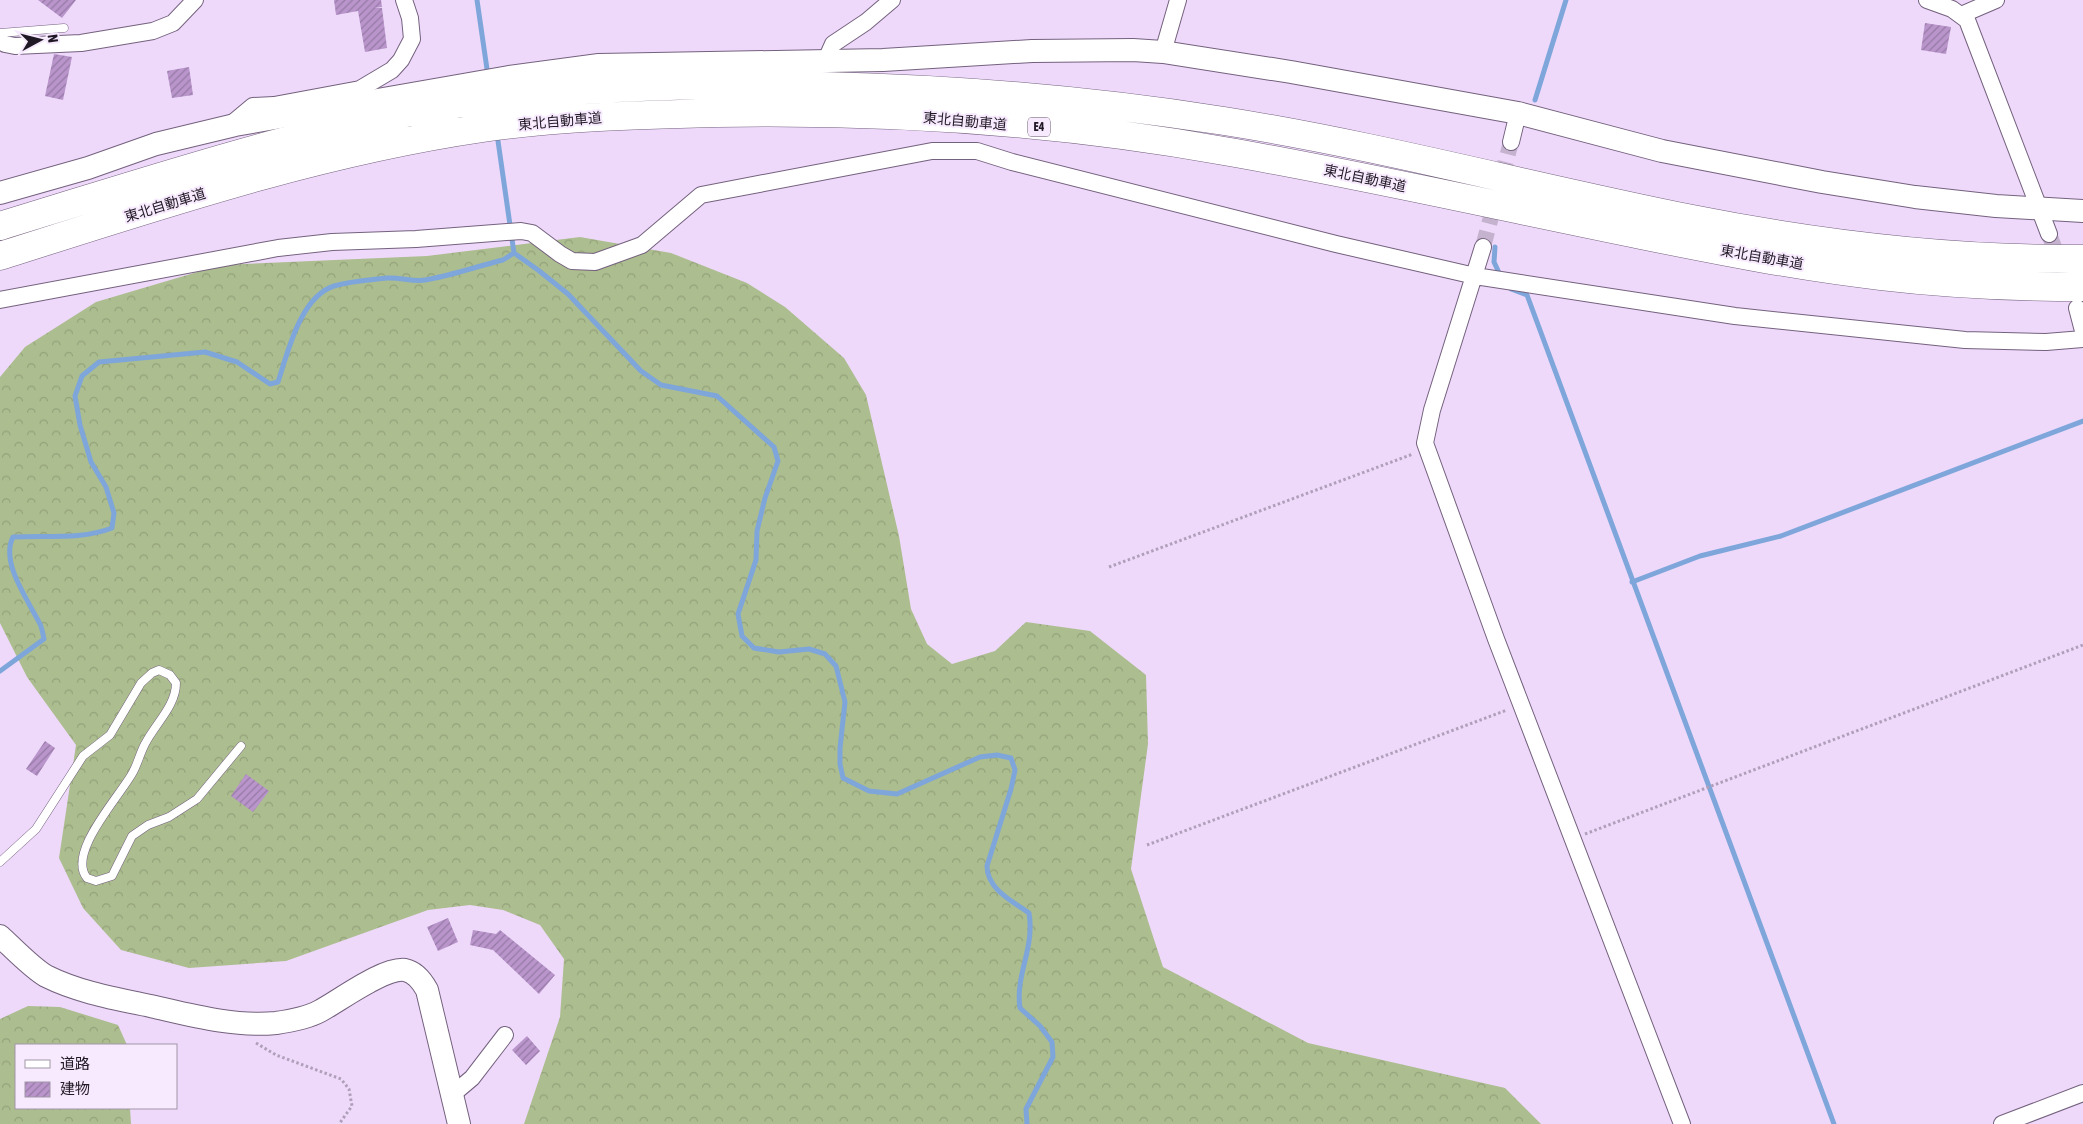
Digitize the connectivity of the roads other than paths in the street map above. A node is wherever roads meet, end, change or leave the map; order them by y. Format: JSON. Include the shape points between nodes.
{"nodes":[{"id":1,"x":195,"y":0,"type":"edge"},
{"id":2,"x":404,"y":0,"type":"edge"},
{"id":3,"x":892,"y":0,"type":"edge"},
{"id":4,"x":1178,"y":0,"type":"edge"},
{"id":5,"x":1927,"y":0,"type":"edge"},
{"id":6,"x":1996,"y":0,"type":"edge"},
{"id":7,"x":1961,"y":15,"type":"junction"},
{"id":8,"x":64,"y":28,"type":"dead end"},
{"id":9,"x":0,"y":33,"type":"edge"},
{"id":10,"x":0,"y":40,"type":"edge"},
{"id":11,"x":1163,"y":52,"type":"junction"},
{"id":12,"x":825,"y":62,"type":"junction"},
{"id":13,"x":1518,"y":113,"type":"junction"},
{"id":14,"x":227,"y":127,"type":"junction"},
{"id":15,"x":1511,"y":142,"type":"tunnel mouth"},
{"id":16,"x":0,"y":193,"type":"edge"},
{"id":17,"x":2040,"y":208,"type":"junction"},
{"id":18,"x":2083,"y":211,"type":"edge"},
{"id":19,"x":0,"y":226,"type":"edge"},
{"id":20,"x":2049,"y":234,"type":"tunnel mouth"},
{"id":21,"x":1483,"y":247,"type":"tunnel mouth"},
{"id":22,"x":0,"y":256,"type":"edge"},
{"id":23,"x":2083,"y":259,"type":"edge"},
{"id":24,"x":1474,"y":276,"type":"junction"},
{"id":25,"x":2080,"y":297,"type":"edge"},
{"id":26,"x":0,"y":300,"type":"edge"},
{"id":27,"x":2083,"y":331,"type":"edge"},
{"id":28,"x":2083,"y":340,"type":"edge"},
{"id":29,"x":241,"y":746,"type":"dead end"},
{"id":30,"x":0,"y":862,"type":"edge"},
{"id":31,"x":0,"y":936,"type":"edge"},
{"id":32,"x":505,"y":1035,"type":"dead end"},
{"id":33,"x":453,"y":1094,"type":"junction"},
{"id":34,"x":2083,"y":1094,"type":"edge"},
{"id":35,"x":459,"y":1124,"type":"edge"},
{"id":36,"x":1682,"y":1124,"type":"edge"},
{"id":37,"x":2002,"y":1124,"type":"edge"}],
"edges":[{"from":1,"to":10,"type":"street","via":[[173,23],[153,31],[81,42],[15,46]]},
{"from":2,"to":14,"type":"street","via":[[412,39],[392,70],[360,89],[253,106]]},
{"from":3,"to":12,"type":"street","via":[[832,44]]},
{"from":4,"to":11,"type":"street"},
{"from":5,"to":7,"type":"street"},
{"from":6,"to":7,"type":"street"},
{"from":7,"to":17,"type":"street","via":[[1968,20],[1974,33]]},
{"from":8,"to":9,"type":"lane"},
{"from":11,"to":12,"type":"street","via":[[1032,51]]},
{"from":11,"to":13,"type":"street"},
{"from":12,"to":14,"type":"street","via":[[599,64]]},
{"from":13,"to":15,"type":"street"},
{"from":13,"to":17,"type":"street","via":[[1662,151],[1822,182],[1915,197]]},
{"from":14,"to":16,"type":"street","via":[[156,144]]},
{"from":17,"to":18,"type":"street"},
{"from":17,"to":20,"type":"street"},
{"from":19,"to":23,"type":"highway","name":"東北自動車道","number":"E4","via":[[313,134],[409,114],[480,101],[566,92],[672,85],[761,84],[976,92],[1150,111],[1225,121],[1329,141],[1696,220],[1785,235],[1969,255]]},
{"from":21,"to":24,"type":"street"},
{"from":22,"to":25,"type":"highway","name":"東北自動車道","number":"E4","via":[[247,180],[415,140],[482,128],[570,119],[759,113],[892,115],[1138,137],[1325,170],[1782,261],[1881,276]]},
{"from":24,"to":26,"type":"street","via":[[977,152],[932,150],[701,195],[642,245],[595,262],[572,261],[532,233],[521,231],[332,242],[278,248]]},
{"from":24,"to":28,"type":"street","via":[[1736,316],[1965,340]]},
{"from":24,"to":36,"type":"street","via":[[1432,410],[1425,444]]},
{"from":25,"to":27,"type":"street"},
{"from":29,"to":30,"type":"lane","via":[[196,799],[132,836],[112,876],[96,881],[87,878],[82,858],[87,842],[133,772],[145,744],[174,698],[176,683],[170,675],[159,670],[152,673],[137,688],[110,735],[83,756],[36,829]]},
{"from":31,"to":33,"type":"street","via":[[44,975],[87,993],[212,1020],[274,1023],[294,1020],[319,1012],[371,981],[404,970],[412,973],[427,990]]},
{"from":32,"to":33,"type":"street","via":[[472,1078]]},
{"from":33,"to":35,"type":"street"},
{"from":34,"to":37,"type":"street"}]}
